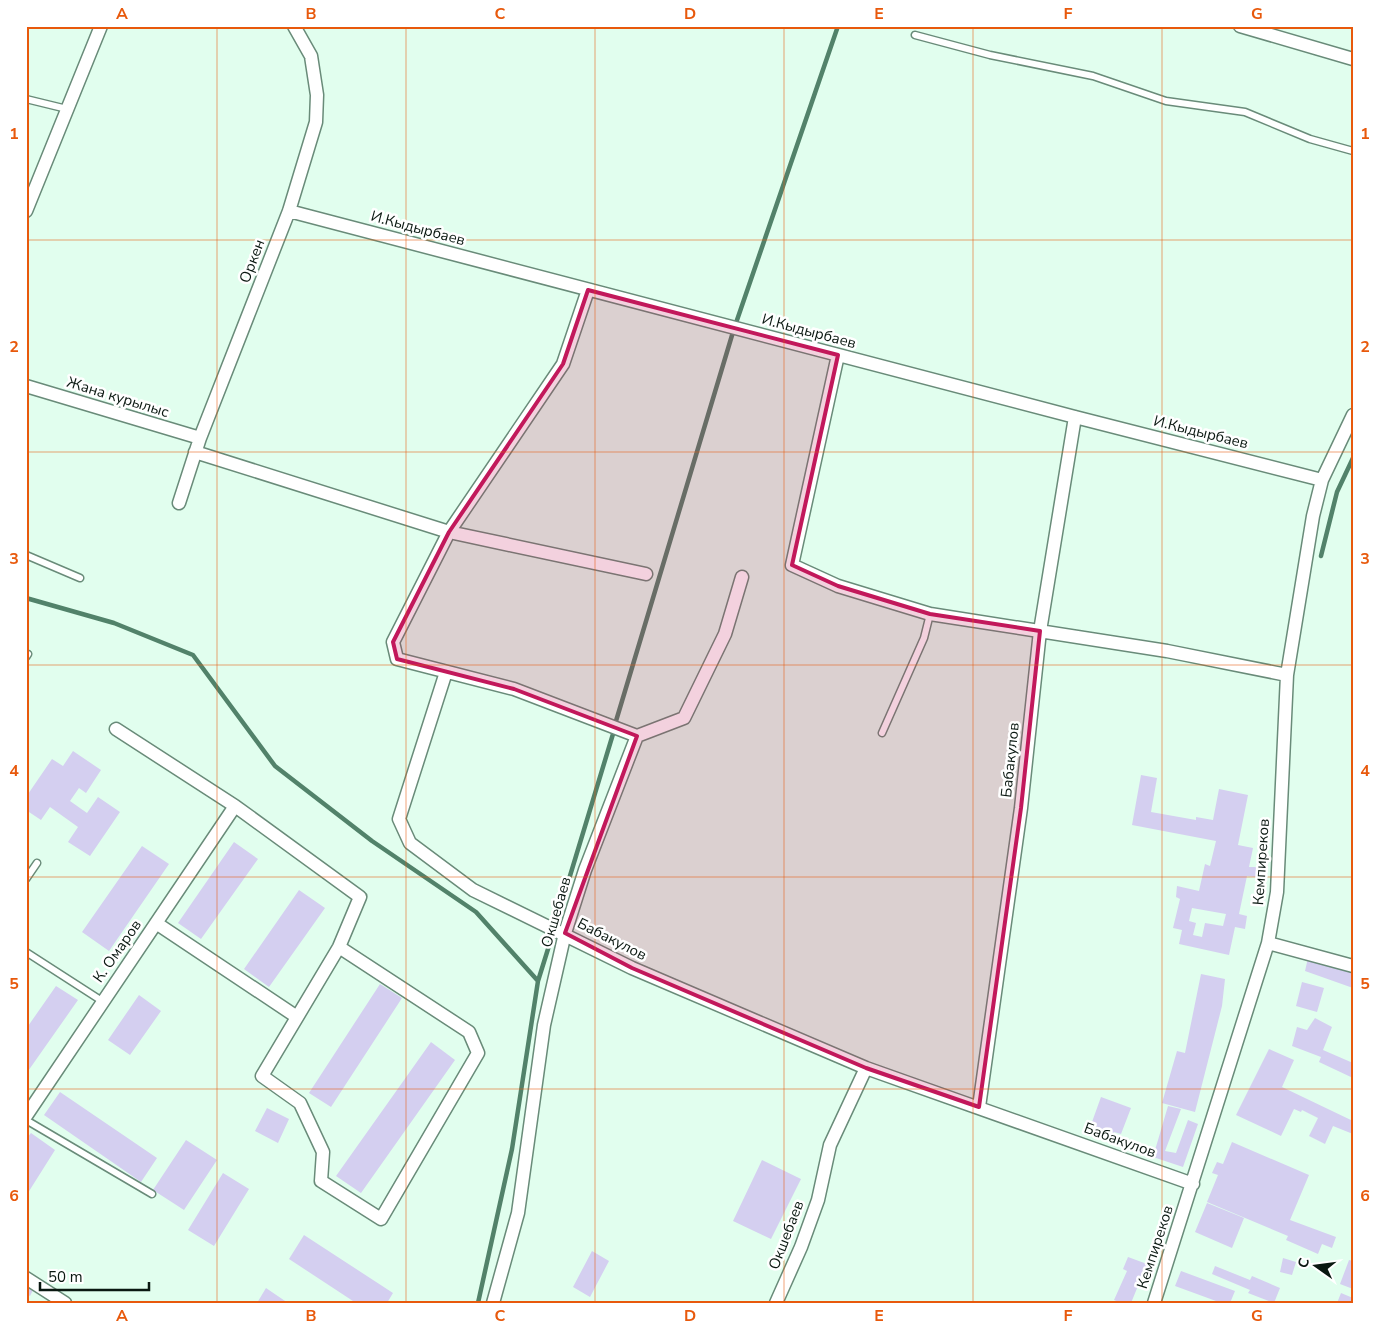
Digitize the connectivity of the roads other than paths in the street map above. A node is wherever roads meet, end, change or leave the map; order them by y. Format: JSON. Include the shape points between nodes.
{"nodes":[{"id":1,"x":102,"y":26,"type":"edge"},
{"id":2,"x":294,"y":26,"type":"edge"},
{"id":3,"x":1240,"y":26,"type":"edge"},
{"id":4,"x":916,"y":35,"type":"dead end"},
{"id":5,"x":1353,"y":59,"type":"edge"},
{"id":6,"x":26,"y":98,"type":"edge"},
{"id":7,"x":67,"y":109,"type":"junction"},
{"id":8,"x":1353,"y":151,"type":"edge"},
{"id":9,"x":26,"y":211,"type":"edge"},
{"id":10,"x":289,"y":211,"type":"junction"},
{"id":11,"x":588,"y":290,"type":"junction"},
{"id":12,"x":838,"y":355,"type":"junction"},
{"id":13,"x":26,"y":386,"type":"edge"},
{"id":14,"x":1353,"y":415,"type":"edge"},
{"id":15,"x":1075,"y":417,"type":"junction"},
{"id":16,"x":200,"y":438,"type":"junction"},
{"id":17,"x":195,"y":452,"type":"junction"},
{"id":18,"x":1322,"y":480,"type":"junction"},
{"id":19,"x":179,"y":503,"type":"dead end"},
{"id":20,"x":449,"y":532,"type":"junction"},
{"id":21,"x":26,"y":555,"type":"edge"},
{"id":22,"x":646,"y":574,"type":"dead end"},
{"id":23,"x":742,"y":577,"type":"dead end"},
{"id":24,"x":80,"y":578,"type":"dead end"},
{"id":25,"x":930,"y":614,"type":"junction"},
{"id":26,"x":1040,"y":631,"type":"junction"},
{"id":27,"x":446,"y":672,"type":"junction"},
{"id":28,"x":1287,"y":675,"type":"junction"},
{"id":29,"x":116,"y":729,"type":"dead end"},
{"id":30,"x":882,"y":733,"type":"dead end"},
{"id":31,"x":637,"y":736,"type":"junction"},
{"id":32,"x":234,"y":806,"type":"junction"},
{"id":33,"x":37,"y":863,"type":"dead end"},
{"id":34,"x":26,"y":879,"type":"edge"},
{"id":35,"x":156,"y":923,"type":"junction"},
{"id":36,"x":565,"y":933,"type":"junction"},
{"id":37,"x":1268,"y":943,"type":"junction"},
{"id":38,"x":339,"y":947,"type":"junction"},
{"id":39,"x":26,"y":952,"type":"edge"},
{"id":40,"x":1353,"y":966,"type":"edge"},
{"id":41,"x":102,"y":1001,"type":"junction"},
{"id":42,"x":297,"y":1017,"type":"junction"},
{"id":43,"x":866,"y":1068,"type":"junction"},
{"id":44,"x":979,"y":1107,"type":"junction"},
{"id":45,"x":26,"y":1116,"type":"edge"},
{"id":46,"x":26,"y":1120,"type":"edge"},
{"id":47,"x":1193,"y":1184,"type":"junction"},
{"id":48,"x":152,"y":1194,"type":"dead end"},
{"id":49,"x":26,"y":1278,"type":"edge"},
{"id":50,"x":65,"y":1303,"type":"edge"},
{"id":51,"x":493,"y":1303,"type":"edge"},
{"id":52,"x":776,"y":1303,"type":"edge"},
{"id":53,"x":1154,"y":1303,"type":"edge"}],
"edges":[{"from":1,"to":7,"type":"street"},
{"from":2,"to":10,"type":"street","name":"Оркен","via":[[311,56],[317,95],[316,122]]},
{"from":3,"to":5,"type":"street"},
{"from":4,"to":8,"type":"lane","via":[[990,56],[1093,76],[1166,101],[1245,112],[1310,139]]},
{"from":6,"to":7,"type":"lane"},
{"from":7,"to":9,"type":"street"},
{"from":10,"to":11,"type":"street","name":"И.Кыдырбаев"},
{"from":10,"to":16,"type":"street","name":"Оркен"},
{"from":11,"to":12,"type":"street","name":"И.Кыдырбаев"},
{"from":11,"to":20,"type":"street","via":[[563,364]]},
{"from":12,"to":15,"type":"street","name":"И.Кыдырбаев"},
{"from":12,"to":25,"type":"street","via":[[792,565],[838,586]]},
{"from":13,"to":16,"type":"street","name":"Жана курылыс"},
{"from":14,"to":18,"type":"street","name":"Кемпиреков"},
{"from":15,"to":18,"type":"street","name":"И.Кыдырбаев"},
{"from":15,"to":26,"type":"street","name":"Бабакулов"},
{"from":16,"to":17,"type":"street","name":"Оркен"},
{"from":17,"to":19,"type":"street","name":"Оркен"},
{"from":17,"to":20,"type":"street"},
{"from":18,"to":28,"type":"street","name":"Кемпиреков"},
{"from":20,"to":22,"type":"street"},
{"from":20,"to":27,"type":"street","via":[[393,642],[397,658]]},
{"from":21,"to":24,"type":"lane"},
{"from":23,"to":31,"type":"street","via":[[724,634],[684,718]]},
{"from":25,"to":26,"type":"street"},
{"from":25,"to":30,"type":"lane","via":[[924,638]]},
{"from":26,"to":28,"type":"street","via":[[1167,651]]},
{"from":26,"to":44,"type":"street","name":"Бабакулов","via":[[1021,808]]},
{"from":27,"to":31,"type":"street","via":[[514,690]]},
{"from":27,"to":36,"type":"street","name":"Бабакулов","via":[[399,819],[410,843],[473,890]]},
{"from":28,"to":37,"type":"street","name":"Кемпиреков","via":[[1277,892]]},
{"from":29,"to":32,"type":"street"},
{"from":31,"to":36,"type":"street","name":"Окшебаев","via":[[585,870]]},
{"from":32,"to":35,"type":"street","name":"К. Омаров"},
{"from":32,"to":38,"type":"street","via":[[360,897]]},
{"from":33,"to":34,"type":"lane"},
{"from":35,"to":41,"type":"street","name":"К. Омаров"},
{"from":35,"to":42,"type":"street"},
{"from":36,"to":43,"type":"street","name":"Бабакулов","via":[[632,968]]},
{"from":36,"to":51,"type":"street","name":"Окшебаев","via":[[544,1025],[518,1213]]},
{"from":37,"to":40,"type":"street"},
{"from":37,"to":47,"type":"street","name":"Кемпиреков"},
{"from":38,"to":42,"type":"street"},
{"from":38,"to":42,"type":"street","via":[[469,1032],[478,1053],[381,1219],[321,1181],[323,1152],[300,1103],[262,1076]]},
{"from":39,"to":41,"type":"lane"},
{"from":41,"to":45,"type":"street","name":"К. Омаров"},
{"from":43,"to":44,"type":"street","name":"Бабакулов"},
{"from":43,"to":52,"type":"street","name":"Окшебаев","via":[[830,1145],[818,1200]]},
{"from":44,"to":47,"type":"street","name":"Бабакулов"},
{"from":46,"to":48,"type":"lane"},
{"from":47,"to":53,"type":"street","name":"Кемпиреков"},
{"from":49,"to":50,"type":"street"}]}
